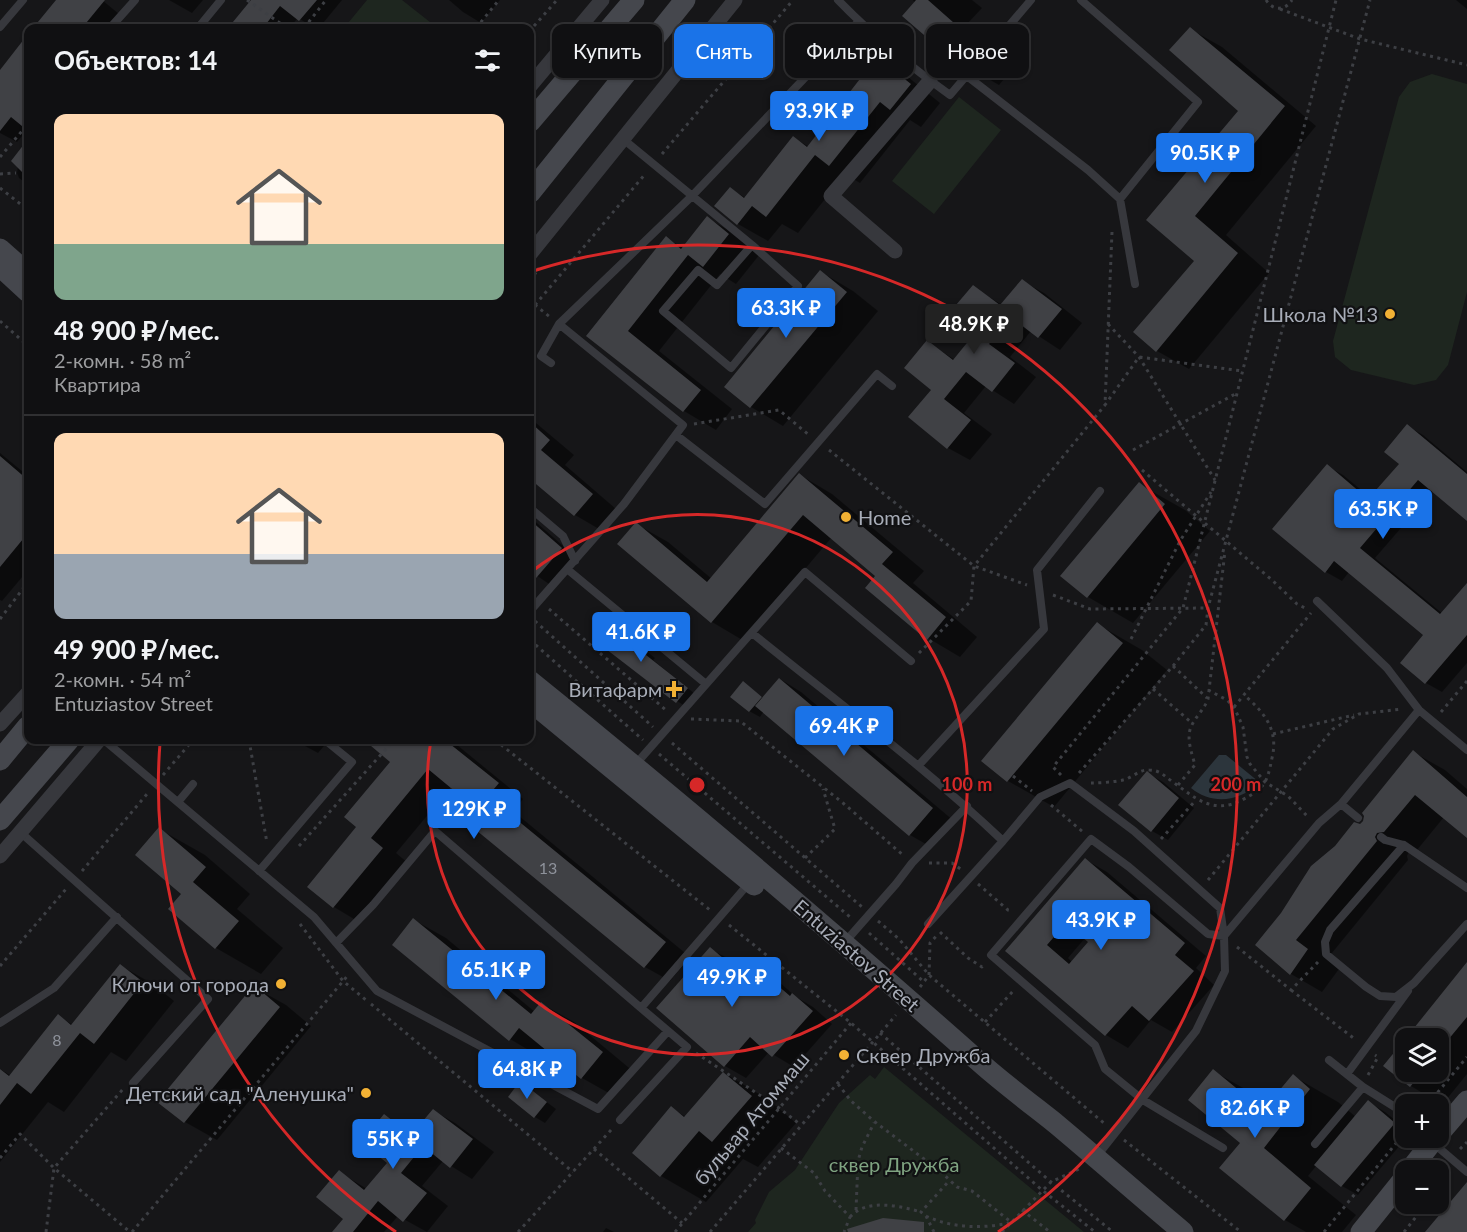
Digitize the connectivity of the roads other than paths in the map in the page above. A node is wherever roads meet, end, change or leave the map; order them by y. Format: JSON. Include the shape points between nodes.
{"nodes":[{"id":1,"x":23,"y":0,"type":"edge"},
{"id":2,"x":222,"y":0,"type":"edge"},
{"id":3,"x":602,"y":0,"type":"edge"},
{"id":4,"x":634,"y":0,"type":"edge"},
{"id":5,"x":685,"y":0,"type":"edge"},
{"id":6,"x":735,"y":0,"type":"edge"},
{"id":7,"x":838,"y":0,"type":"edge"},
{"id":8,"x":1031,"y":0,"type":"edge"},
{"id":9,"x":1081,"y":0,"type":"edge"},
{"id":10,"x":133,"y":1,"type":"edge"},
{"id":11,"x":859,"y":21,"type":"junction"},
{"id":12,"x":113,"y":24,"type":"edge"},
{"id":13,"x":201,"y":24,"type":"edge"},
{"id":14,"x":1011,"y":24,"type":"edge"},
{"id":15,"x":0,"y":26,"type":"edge"},
{"id":16,"x":965,"y":78,"type":"edge"},
{"id":17,"x":970,"y":78,"type":"edge"},
{"id":18,"x":534,"y":81,"type":"edge"},
{"id":19,"x":930,"y":81,"type":"junction"},
{"id":20,"x":534,"y":117,"type":"edge"},
{"id":21,"x":623,"y":139,"type":"junction"},
{"id":22,"x":534,"y":188,"type":"edge"},
{"id":23,"x":692,"y":196,"type":"junction"},
{"id":24,"x":1120,"y":199,"type":"junction"},
{"id":25,"x":752,"y":244,"type":"junction"},
{"id":26,"x":0,"y":249,"type":"edge"},
{"id":27,"x":534,"y":249,"type":"edge"},
{"id":28,"x":895,"y":251,"type":"dead end"},
{"id":29,"x":0,"y":267,"type":"edge"},
{"id":30,"x":24,"y":270,"type":"edge"},
{"id":31,"x":1135,"y":284,"type":"dead end"},
{"id":32,"x":24,"y":288,"type":"edge"},
{"id":33,"x":559,"y":324,"type":"junction"},
{"id":34,"x":551,"y":363,"type":"dead end"},
{"id":35,"x":892,"y":386,"type":"dead end"},
{"id":36,"x":676,"y":435,"type":"junction"},
{"id":37,"x":1100,"y":491,"type":"dead end"},
{"id":38,"x":534,"y":511,"type":"edge"},
{"id":39,"x":575,"y":561,"type":"junction"},
{"id":40,"x":567,"y":569,"type":"junction"},
{"id":41,"x":1317,"y":601,"type":"dead end"},
{"id":42,"x":534,"y":608,"type":"edge"},
{"id":43,"x":752,"y":633,"type":"junction"},
{"id":44,"x":911,"y":661,"type":"road end"},
{"id":45,"x":534,"y":684,"type":"edge"},
{"id":46,"x":706,"y":684,"type":"junction"},
{"id":47,"x":24,"y":696,"type":"edge"},
{"id":48,"x":534,"y":704,"type":"edge"},
{"id":49,"x":1419,"y":710,"type":"junction"},
{"id":50,"x":3,"y":714,"type":"edge"},
{"id":51,"x":24,"y":731,"type":"edge"},
{"id":52,"x":66,"y":744,"type":"edge"},
{"id":53,"x":96,"y":744,"type":"edge"},
{"id":54,"x":109,"y":744,"type":"edge"},
{"id":55,"x":330,"y":744,"type":"edge"},
{"id":56,"x":1467,"y":750,"type":"edge"},
{"id":57,"x":0,"y":760,"type":"edge"},
{"id":58,"x":635,"y":765,"type":"junction"},
{"id":59,"x":918,"y":766,"type":"junction"},
{"id":60,"x":193,"y":784,"type":"dead end"},
{"id":61,"x":178,"y":802,"type":"junction"},
{"id":62,"x":1341,"y":804,"type":"junction"},
{"id":63,"x":967,"y":806,"type":"junction"},
{"id":64,"x":1358,"y":818,"type":"dead end"},
{"id":65,"x":0,"y":820,"type":"edge"},
{"id":66,"x":20,"y":832,"type":"junction"},
{"id":67,"x":1381,"y":837,"type":"dead end"},
{"id":68,"x":1003,"y":841,"type":"junction"},
{"id":69,"x":1404,"y":845,"type":"junction"},
{"id":70,"x":0,"y":856,"type":"edge"},
{"id":71,"x":259,"y":871,"type":"junction"},
{"id":72,"x":750,"y":882,"type":"junction"},
{"id":73,"x":1466,"y":889,"type":"edge"},
{"id":74,"x":117,"y":917,"type":"junction"},
{"id":75,"x":928,"y":924,"type":"dead end"},
{"id":76,"x":1467,"y":924,"type":"edge"},
{"id":77,"x":1224,"y":936,"type":"junction"},
{"id":78,"x":336,"y":943,"type":"junction"},
{"id":79,"x":840,"y":949,"type":"junction"},
{"id":80,"x":1414,"y":983,"type":"junction"},
{"id":81,"x":641,"y":1008,"type":"junction"},
{"id":82,"x":0,"y":1023,"type":"edge"},
{"id":83,"x":668,"y":1031,"type":"junction"},
{"id":84,"x":1329,"y":1060,"type":"dead end"},
{"id":85,"x":1347,"y":1074,"type":"junction"},
{"id":86,"x":134,"y":1083,"type":"road end"},
{"id":87,"x":1363,"y":1087,"type":"junction"},
{"id":88,"x":1143,"y":1100,"type":"junction"},
{"id":89,"x":1467,"y":1101,"type":"edge"},
{"id":90,"x":1395,"y":1107,"type":"edge"},
{"id":91,"x":621,"y":1120,"type":"road end"},
{"id":92,"x":1449,"y":1121,"type":"edge"},
{"id":93,"x":1315,"y":1144,"type":"dead end"},
{"id":94,"x":1223,"y":1148,"type":"dead end"},
{"id":95,"x":1444,"y":1148,"type":"edge"},
{"id":96,"x":1091,"y":1162,"type":"junction"},
{"id":97,"x":1467,"y":1172,"type":"edge"},
{"id":98,"x":1395,"y":1190,"type":"edge"},
{"id":99,"x":1163,"y":1232,"type":"edge"},
{"id":100,"x":1183,"y":1232,"type":"edge"},
{"id":101,"x":1361,"y":1232,"type":"edge"}],
"edges":[{"from":1,"to":15,"type":"lane"},
{"from":2,"to":13,"type":"lane"},
{"from":3,"to":18,"type":"street"},
{"from":4,"to":20,"type":"street"},
{"from":5,"to":22,"type":"street"},
{"from":6,"to":21,"type":"street"},
{"from":7,"to":11,"type":"lane"},
{"from":8,"to":14,"type":"lane"},
{"from":9,"to":24,"type":"lane","via":[[1198,102]]},
{"from":10,"to":12,"type":"lane"},
{"from":11,"to":19,"type":"lane"},
{"from":11,"to":23,"type":"lane"},
{"from":16,"to":19,"type":"lane","via":[[950,95]]},
{"from":17,"to":24,"type":"lane"},
{"from":19,"to":28,"type":"street","via":[[831,196]]},
{"from":21,"to":23,"type":"lane"},
{"from":21,"to":27,"type":"street"},
{"from":23,"to":25,"type":"lane"},
{"from":23,"to":33,"type":"lane"},
{"from":24,"to":31,"type":"lane"},
{"from":25,"to":25,"type":"lane","via":[[798,286],[731,368],[663,310],[698,270],[717,285]]},
{"from":26,"to":30,"type":"street"},
{"from":29,"to":32,"type":"street"},
{"from":33,"to":34,"type":"lane","via":[[541,356]]},
{"from":33,"to":36,"type":"lane","via":[[683,426]]},
{"from":35,"to":36,"type":"lane","via":[[877,374],[765,504]]},
{"from":36,"to":39,"type":"lane"},
{"from":37,"to":59,"type":"lane","via":[[1037,570],[1044,629]]},
{"from":38,"to":39,"type":"lane","via":[[563,536]]},
{"from":39,"to":40,"type":"lane"},
{"from":40,"to":42,"type":"lane"},
{"from":40,"to":46,"type":"lane"},
{"from":41,"to":49,"type":"lane","via":[[1387,668]]},
{"from":43,"to":44,"type":"lane","via":[[805,572]]},
{"from":43,"to":46,"type":"lane"},
{"from":43,"to":59,"type":"lane"},
{"from":45,"to":58,"type":"street","name":"Entuziastov Street"},
{"from":46,"to":58,"type":"lane"},
{"from":47,"to":50,"type":"street"},
{"from":48,"to":72,"type":"street"},
{"from":49,"to":56,"type":"lane"},
{"from":49,"to":62,"type":"lane"},
{"from":51,"to":57,"type":"street"},
{"from":52,"to":65,"type":"street"},
{"from":53,"to":66,"type":"street"},
{"from":54,"to":61,"type":"lane"},
{"from":55,"to":71,"type":"lane","via":[[352,762]]},
{"from":58,"to":79,"type":"street","name":"Entuziastov Street"},
{"from":59,"to":63,"type":"lane"},
{"from":60,"to":61,"type":"lane"},
{"from":61,"to":71,"type":"lane"},
{"from":62,"to":64,"type":"lane"},
{"from":62,"to":77,"type":"lane","via":[[1319,823]]},
{"from":63,"to":68,"type":"lane"},
{"from":63,"to":79,"type":"lane","via":[[912,863]]},
{"from":66,"to":70,"type":"street"},
{"from":66,"to":74,"type":"lane"},
{"from":67,"to":69,"type":"lane"},
{"from":68,"to":75,"type":"lane"},
{"from":68,"to":77,"type":"lane","via":[[1040,797],[1070,783],[1134,831],[1220,909]]},
{"from":69,"to":73,"type":"lane"},
{"from":69,"to":80,"type":"lane","via":[[1330,930],[1324,942],[1326,954],[1380,996],[1396,997]]},
{"from":71,"to":78,"type":"lane","via":[[314,917]]},
{"from":72,"to":79,"type":"street"},
{"from":72,"to":81,"type":"lane"},
{"from":74,"to":82,"type":"lane","via":[[54,988]]},
{"from":74,"to":86,"type":"lane","via":[[208,999]]},
{"from":76,"to":80,"type":"lane"},
{"from":77,"to":88,"type":"lane","via":[[1225,971],[1196,1031]]},
{"from":77,"to":88,"type":"lane","via":[[1208,934],[1091,839],[991,955],[1095,1045],[1105,1069]]},
{"from":78,"to":81,"type":"lane","via":[[435,831]]},
{"from":78,"to":83,"type":"lane","via":[[377,991],[598,1109]]},
{"from":79,"to":96,"type":"street","name":"Entuziastov Street","via":[[951,1035]]},
{"from":79,"to":96,"type":"street","via":[[900,1010]]},
{"from":80,"to":85,"type":"lane"},
{"from":81,"to":83,"type":"lane"},
{"from":83,"to":91,"type":"lane","via":[[687,1047]]},
{"from":84,"to":85,"type":"lane"},
{"from":85,"to":87,"type":"lane"},
{"from":87,"to":90,"type":"lane"},
{"from":87,"to":93,"type":"lane"},
{"from":88,"to":94,"type":"lane"},
{"from":88,"to":96,"type":"lane"},
{"from":89,"to":92,"type":"street"},
{"from":95,"to":97,"type":"lane"},
{"from":96,"to":99,"type":"street"},
{"from":96,"to":100,"type":"street","name":"Entuziastov Street"},
{"from":98,"to":101,"type":"street"}]}
